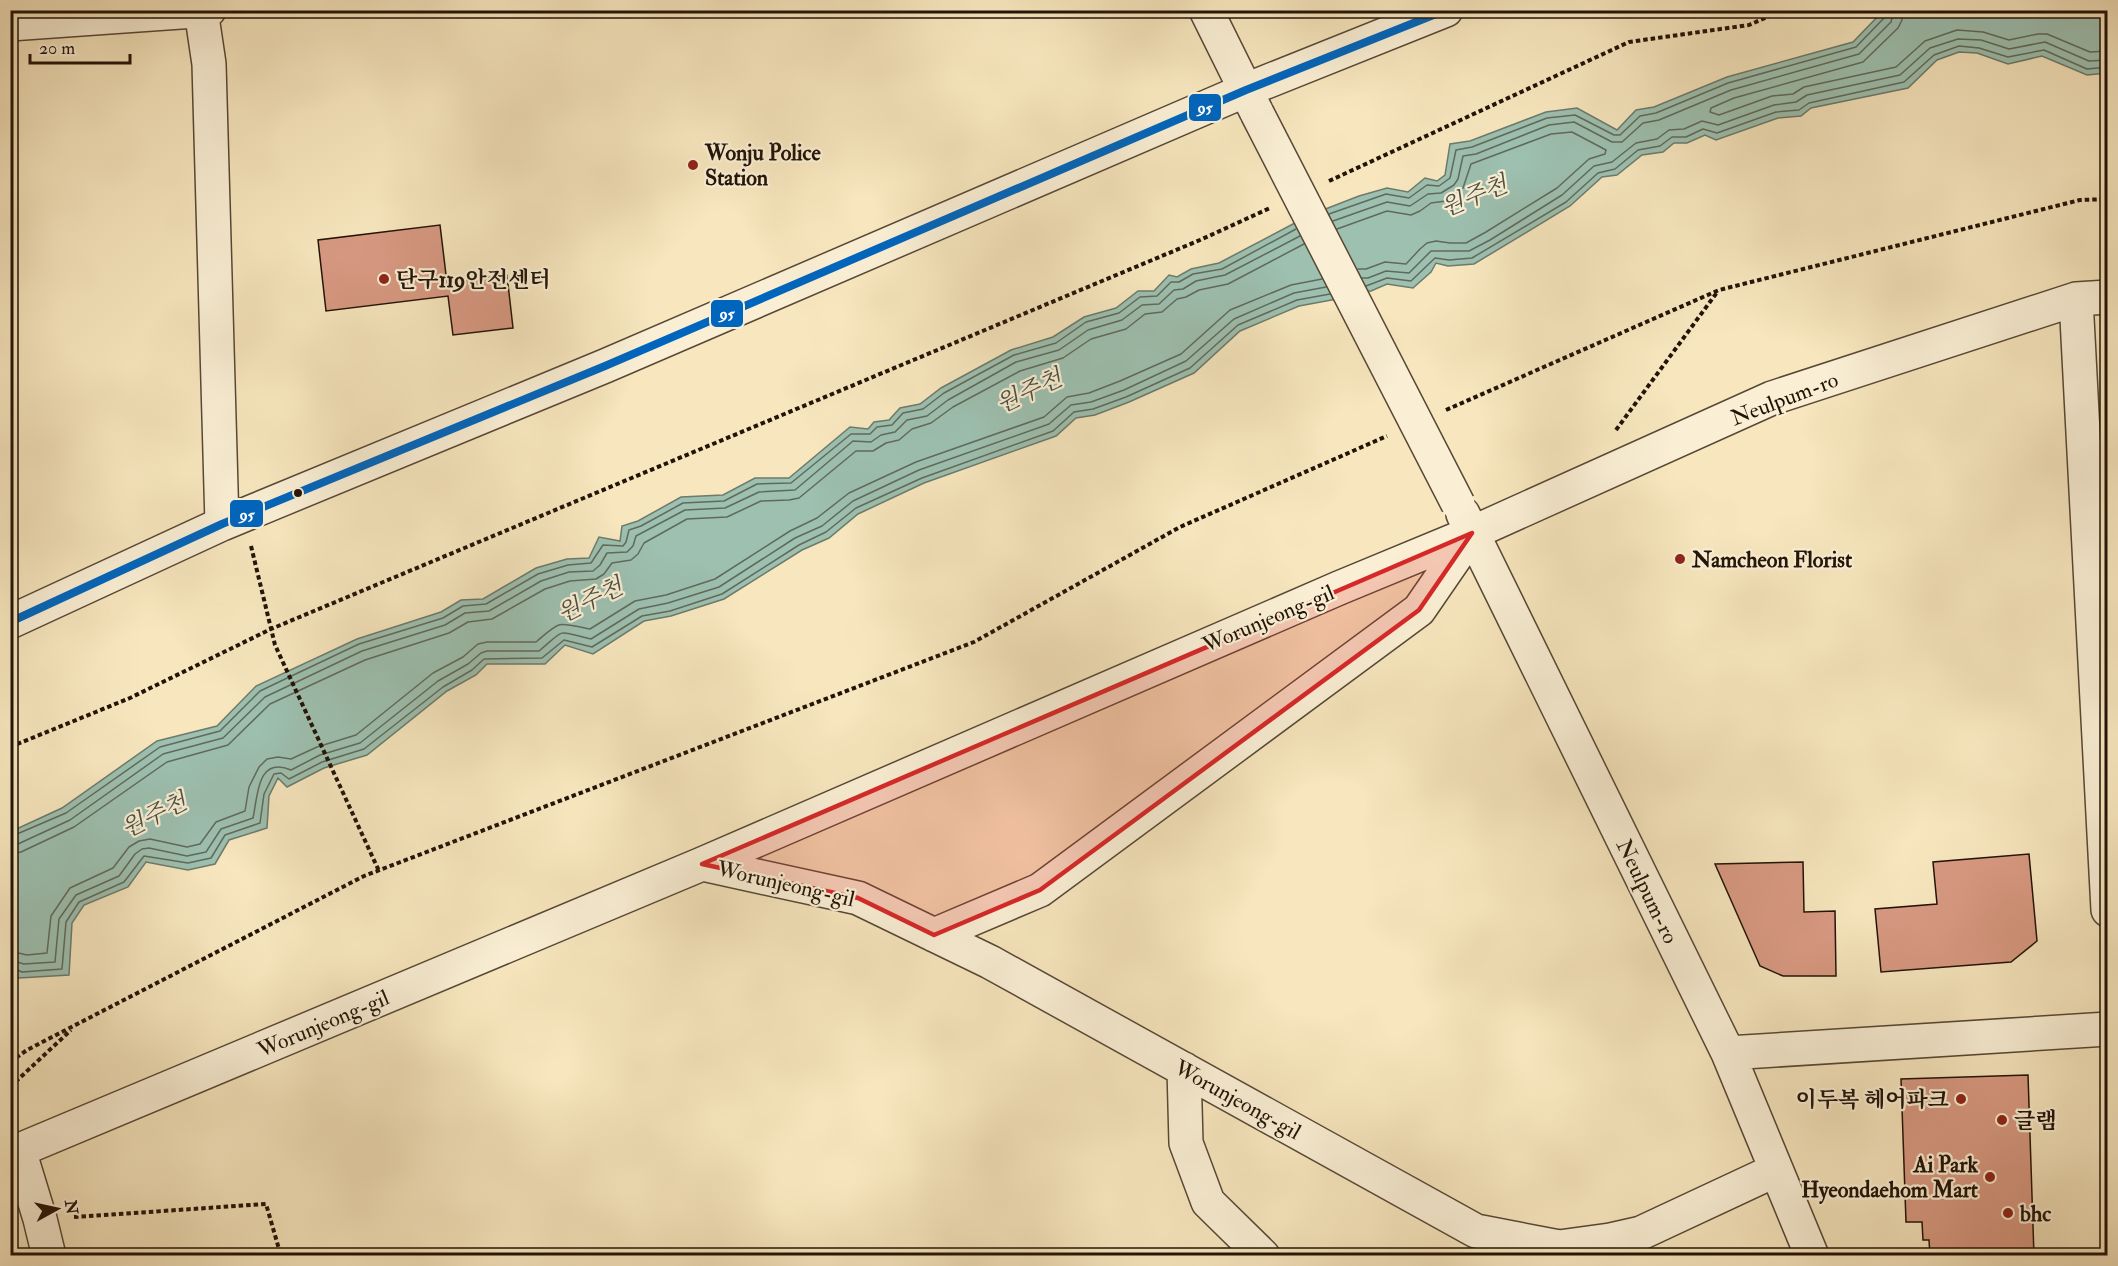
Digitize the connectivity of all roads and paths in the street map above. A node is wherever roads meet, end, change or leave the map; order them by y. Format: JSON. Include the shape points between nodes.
{"nodes":[{"id":1,"x":1206,"y":10,"type":"edge"},
{"id":2,"x":1446,"y":10,"type":"edge"},
{"id":3,"x":1783,"y":10,"type":"edge"},
{"id":4,"x":204,"y":11,"type":"edge"},
{"id":5,"x":10,"y":24,"type":"edge"},
{"id":6,"x":1251,"y":102,"type":"junction"},
{"id":7,"x":1328,"y":181,"type":"dead end"},
{"id":8,"x":2108,"y":199,"type":"edge"},
{"id":9,"x":1275,"y":206,"type":"dead end"},
{"id":10,"x":1719,"y":290,"type":"junction"},
{"id":11,"x":2108,"y":297,"type":"edge"},
{"id":12,"x":2076,"y":299,"type":"junction"},
{"id":13,"x":1439,"y":413,"type":"dead end"},
{"id":14,"x":1614,"y":431,"type":"dead end"},
{"id":15,"x":1396,"y":432,"type":"dead end"},
{"id":16,"x":1465,"y":518,"type":"junction"},
{"id":17,"x":233,"y":520,"type":"junction"},
{"id":18,"x":10,"y":622,"type":"edge"},
{"id":19,"x":271,"y":629,"type":"junction"},
{"id":20,"x":10,"y":747,"type":"edge"},
{"id":21,"x":702,"y":864,"type":"junction"},
{"id":22,"x":379,"y":871,"type":"junction"},
{"id":23,"x":2108,"y":910,"type":"edge"},
{"id":24,"x":934,"y":935,"type":"junction"},
{"id":25,"x":75,"y":1026,"type":"junction"},
{"id":26,"x":2108,"y":1029,"type":"edge"},
{"id":27,"x":1728,"y":1053,"type":"junction"},
{"id":28,"x":10,"y":1062,"type":"edge"},
{"id":29,"x":1184,"y":1069,"type":"junction"},
{"id":30,"x":10,"y":1087,"type":"edge"},
{"id":31,"x":15,"y":1152,"type":"edge"},
{"id":32,"x":1776,"y":1170,"type":"junction"},
{"id":33,"x":40,"y":1219,"type":"junction"},
{"id":34,"x":48,"y":1256,"type":"edge"},
{"id":35,"x":281,"y":1256,"type":"edge"},
{"id":36,"x":1263,"y":1256,"type":"edge"},
{"id":37,"x":1812,"y":1256,"type":"edge"}],
"edges":[{"from":1,"to":6,"type":"street"},
{"from":2,"to":6,"type":"street"},
{"from":3,"to":7,"type":"path","via":[[1749,25],[1629,42]]},
{"from":4,"to":5,"type":"street"},
{"from":4,"to":17,"type":"street"},
{"from":6,"to":16,"type":"street","bridge":true},
{"from":6,"to":17,"type":"street"},
{"from":8,"to":10,"type":"path","via":[[2080,200]]},
{"from":9,"to":19,"type":"path"},
{"from":10,"to":13,"type":"path"},
{"from":10,"to":14,"type":"path"},
{"from":11,"to":12,"type":"street","name":"Neulpum-ro"},
{"from":12,"to":16,"type":"street","name":"Neulpum-ro","via":[[1772,398]]},
{"from":12,"to":23,"type":"street"},
{"from":15,"to":22,"type":"path","via":[[1180,527],[974,642]]},
{"from":16,"to":21,"type":"street","name":"Worunjeong-gil","via":[[1339,588]]},
{"from":16,"to":24,"type":"street","via":[[1419,610],[1040,890]]},
{"from":16,"to":27,"type":"street","name":"Neulpum-ro"},
{"from":17,"to":18,"type":"street"},
{"from":17,"to":19,"type":"path"},
{"from":19,"to":20,"type":"path","via":[[130,698]]},
{"from":19,"to":22,"type":"path"},
{"from":21,"to":24,"type":"street","name":"Worunjeong-gil","via":[[858,898]]},
{"from":21,"to":31,"type":"street","name":"Worunjeong-gil"},
{"from":22,"to":25,"type":"path"},
{"from":24,"to":29,"type":"street","name":"Worunjeong-gil"},
{"from":25,"to":28,"type":"path"},
{"from":25,"to":30,"type":"path"},
{"from":26,"to":27,"type":"street"},
{"from":27,"to":32,"type":"street","name":"Neulpum-ro"},
{"from":29,"to":32,"type":"street","name":"Worunjeong-gil","via":[[1476,1231],[1559,1247],[1641,1233]]},
{"from":29,"to":36,"type":"street","via":[[1186,1143],[1208,1202]]},
{"from":31,"to":33,"type":"street"},
{"from":32,"to":37,"type":"street","name":"Neulpum-ro"},
{"from":33,"to":34,"type":"street"},
{"from":33,"to":35,"type":"path","via":[[266,1204]]}]}
